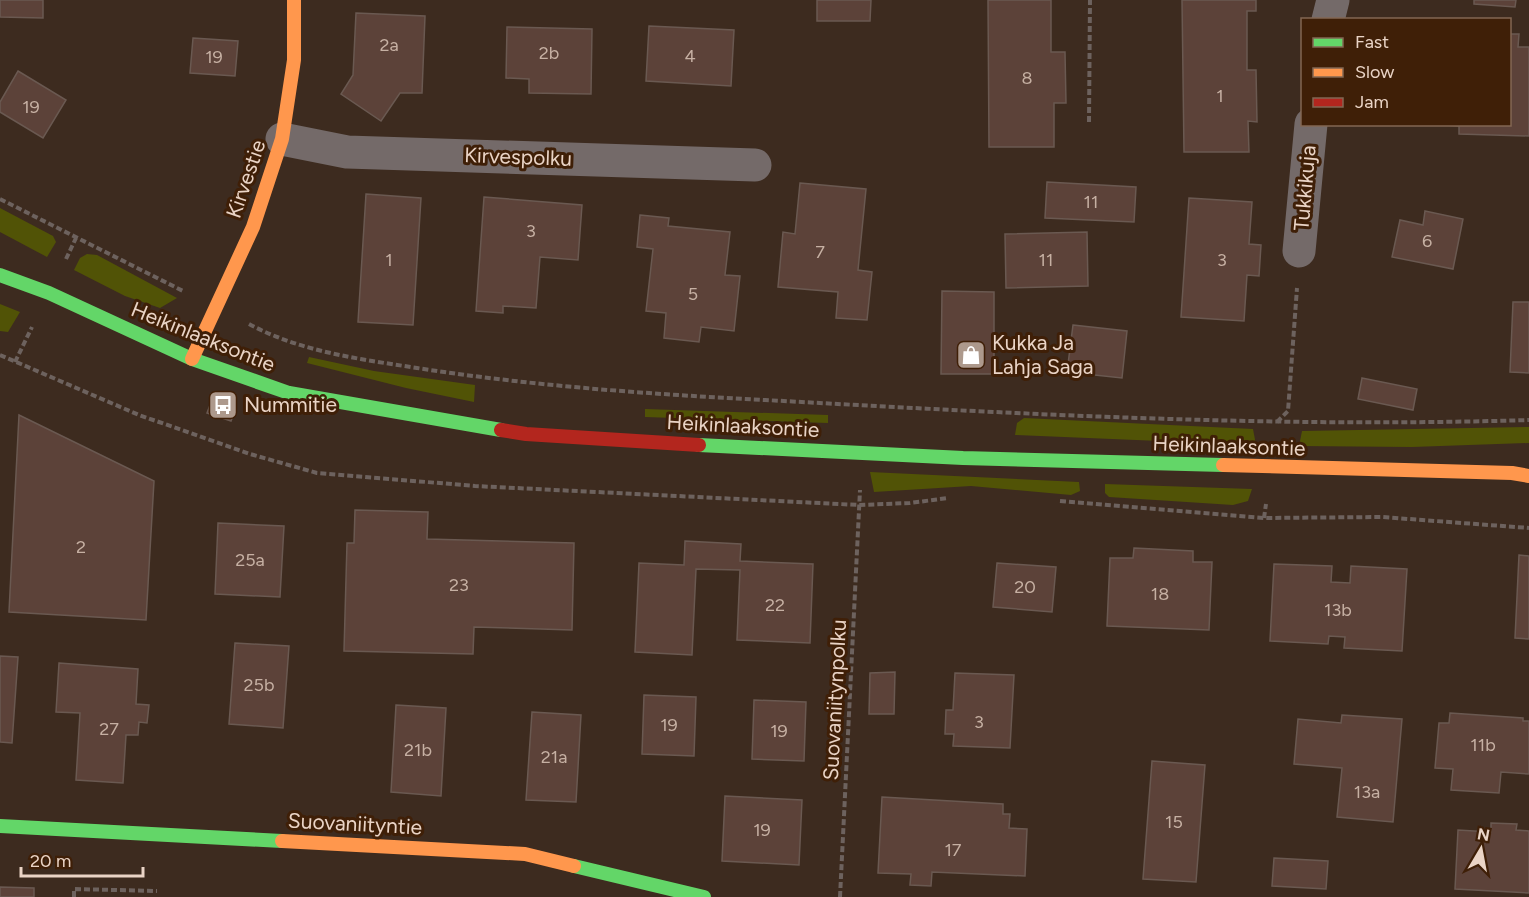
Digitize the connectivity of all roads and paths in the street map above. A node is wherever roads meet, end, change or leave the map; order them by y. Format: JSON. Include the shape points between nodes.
{"nodes":[{"id":1,"x":294,"y":0,"type":"edge"},
{"id":2,"x":1090,"y":0,"type":"edge"},
{"id":3,"x":1333,"y":0,"type":"edge"},
{"id":4,"x":1328,"y":18,"type":"edge"},
{"id":5,"x":1089,"y":122,"type":"dead end"},
{"id":6,"x":1311,"y":126,"type":"edge"},
{"id":7,"x":282,"y":139,"type":"junction"},
{"id":8,"x":755,"y":165,"type":"dead end"},
{"id":9,"x":0,"y":200,"type":"edge"},
{"id":10,"x":1299,"y":251,"type":"joint"},
{"id":11,"x":0,"y":275,"type":"edge"},
{"id":12,"x":185,"y":291,"type":"dead end"},
{"id":13,"x":259,"y":329,"type":"dead end"},
{"id":14,"x":192,"y":359,"type":"junction"},
{"id":15,"x":1529,"y":420,"type":"edge"},
{"id":16,"x":1276,"y":423,"type":"junction"},
{"id":17,"x":1529,"y":470,"type":"edge"},
{"id":18,"x":1512,"y":473,"type":"junction"},
{"id":19,"x":1529,"y":476,"type":"edge"},
{"id":20,"x":859,"y":505,"type":"dead end"},
{"id":21,"x":0,"y":826,"type":"edge"},
{"id":22,"x":157,"y":891,"type":"dead end"},
{"id":23,"x":74,"y":897,"type":"edge"},
{"id":24,"x":704,"y":897,"type":"edge"},
{"id":25,"x":840,"y":897,"type":"edge"}],
"edges":[{"from":1,"to":7,"type":"main road","name":"Kirvestie","via":[[294,60]]},
{"from":2,"to":5,"type":"path"},
{"from":3,"to":4,"type":"street"},
{"from":6,"to":10,"type":"street","name":"Tukkikuja"},
{"from":7,"to":8,"type":"street","name":"Kirvespolku","via":[[347,152]]},
{"from":7,"to":14,"type":"main road","name":"Kirvestie","via":[[253,227]]},
{"from":9,"to":12,"type":"path"},
{"from":10,"to":16,"type":"path","via":[[1288,411]]},
{"from":11,"to":14,"type":"main road","name":"Heikinlaaksontie","via":[[49,293]]},
{"from":13,"to":16,"type":"path","via":[[287,342],[346,357],[499,381],[618,393]]},
{"from":14,"to":18,"type":"main road","name":"Heikinlaaksontie","via":[[289,393],[526,434],[963,458]]},
{"from":15,"to":16,"type":"path"},
{"from":17,"to":18,"type":"main road","name":"Heikinlaaksontie"},
{"from":18,"to":19,"type":"main road","name":"Heikinlaaksontie"},
{"from":20,"to":25,"type":"path","name":"Suovaniitynpolku"},
{"from":21,"to":24,"type":"main road","name":"Suovaniityntie","via":[[525,854]]},
{"from":22,"to":23,"type":"path","via":[[74,889]]}]}
